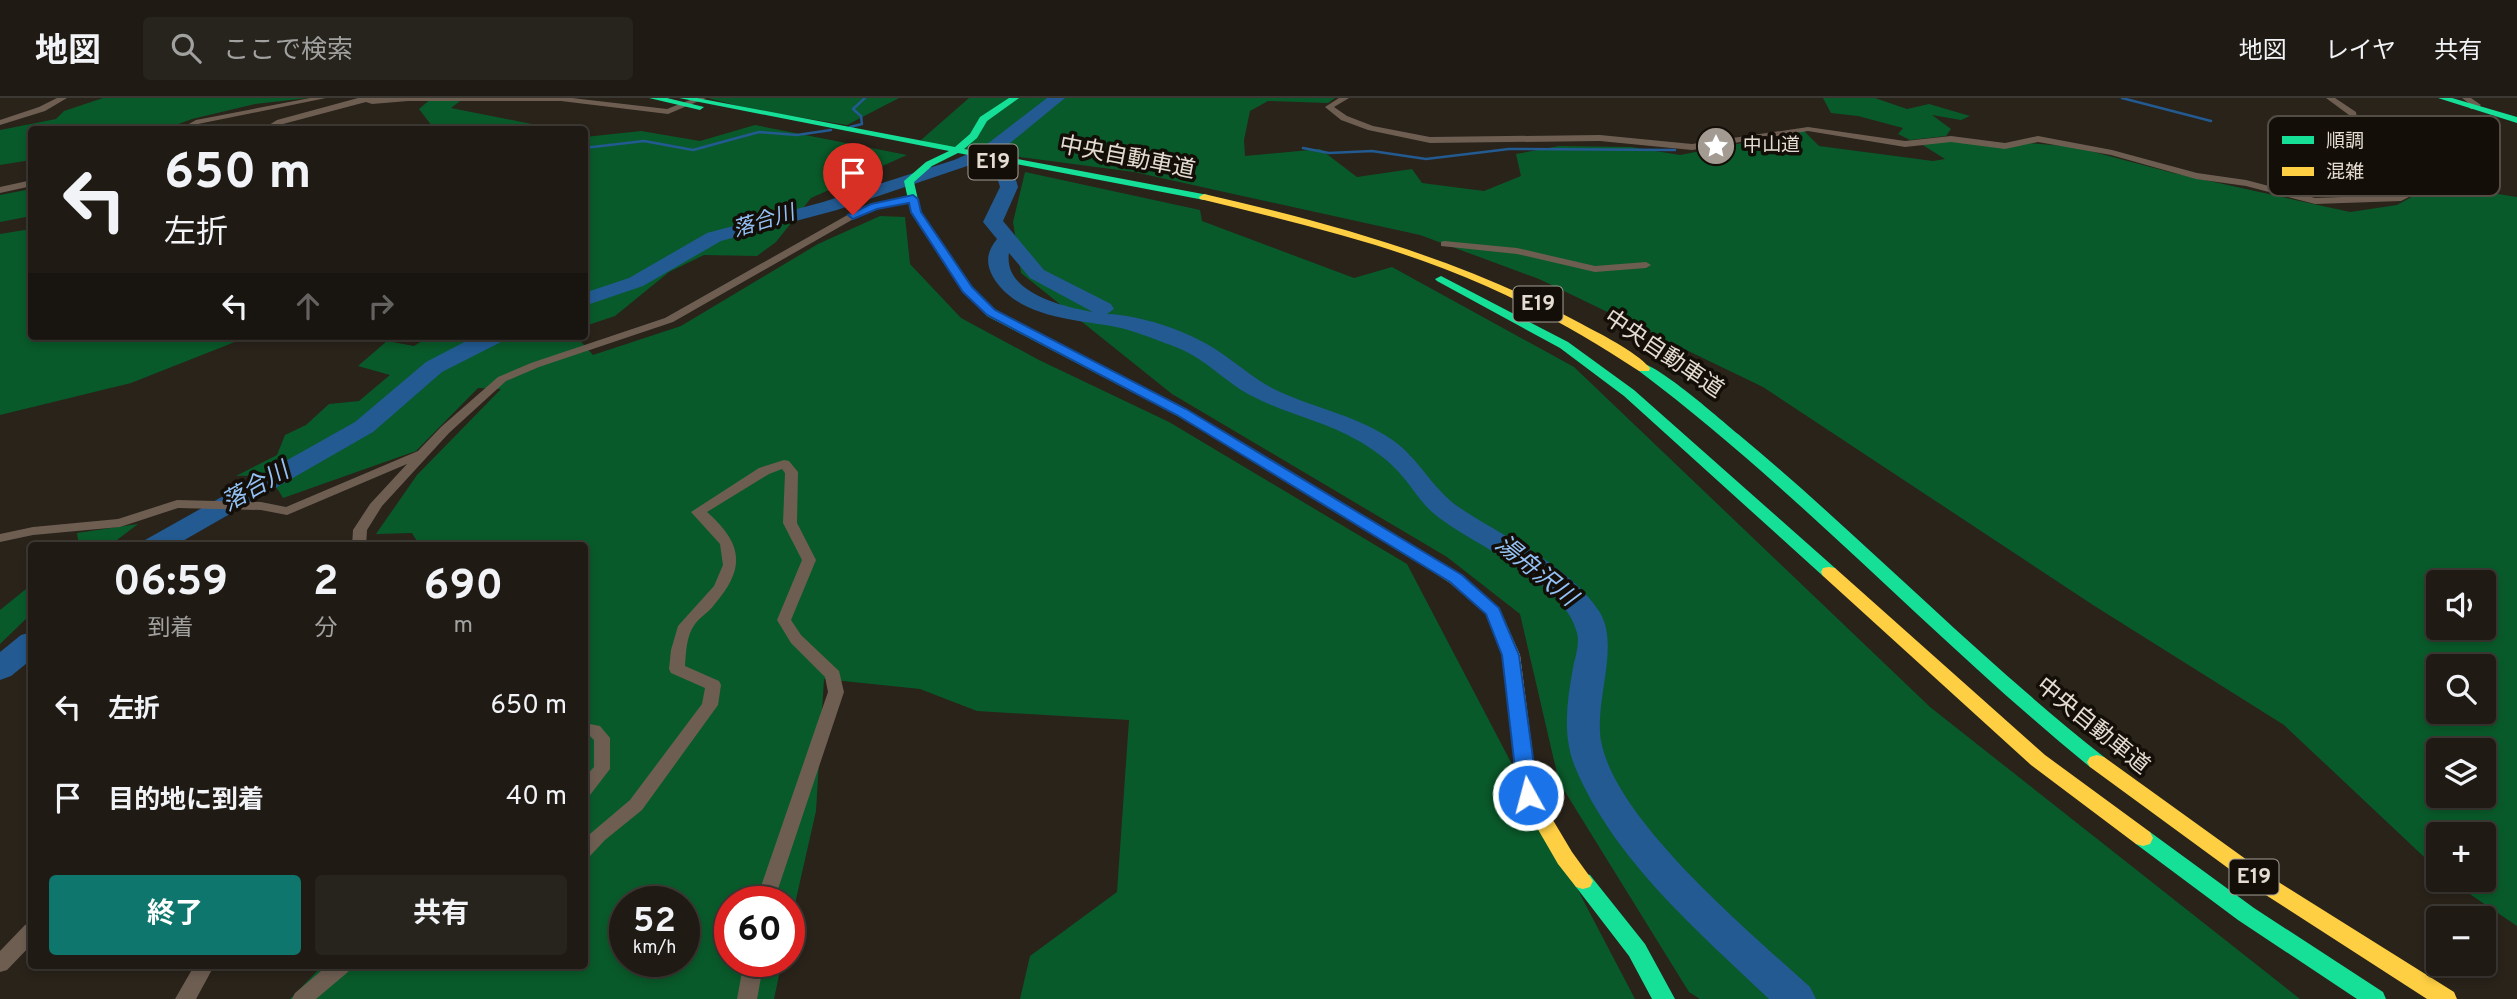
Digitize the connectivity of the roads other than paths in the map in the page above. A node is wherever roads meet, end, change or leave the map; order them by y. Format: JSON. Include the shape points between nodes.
{"nodes":[{"id":1,"x":63,"y":98,"type":"edge"},
{"id":2,"x":322,"y":98,"type":"edge"},
{"id":3,"x":653,"y":98,"type":"edge"},
{"id":4,"x":702,"y":98,"type":"edge"},
{"id":5,"x":1015,"y":98,"type":"edge"},
{"id":6,"x":1345,"y":98,"type":"edge"},
{"id":7,"x":2330,"y":98,"type":"edge"},
{"id":8,"x":2442,"y":98,"type":"edge"},
{"id":9,"x":364,"y":99,"type":"edge"},
{"id":10,"x":2470,"y":102,"type":"edge"},
{"id":11,"x":678,"y":104,"type":"edge"},
{"id":12,"x":2353,"y":116,"type":"edge"},
{"id":13,"x":2517,"y":120,"type":"edge"},
{"id":14,"x":0,"y":123,"type":"edge"},
{"id":15,"x":189,"y":126,"type":"edge"},
{"id":16,"x":272,"y":126,"type":"edge"},
{"id":17,"x":815,"y":126,"type":"junction"},
{"id":18,"x":28,"y":184,"type":"edge"},
{"id":19,"x":2268,"y":189,"type":"edge"},
{"id":20,"x":0,"y":190,"type":"edge"},
{"id":21,"x":1178,"y":195,"type":"junction"},
{"id":22,"x":2296,"y":196,"type":"edge"},
{"id":23,"x":2405,"y":196,"type":"edge"},
{"id":24,"x":913,"y":199,"type":"junction"},
{"id":25,"x":1444,"y":244,"type":"dead end"},
{"id":26,"x":1646,"y":265,"type":"dead end"},
{"id":27,"x":425,"y":452,"type":"junction"},
{"id":28,"x":0,"y":538,"type":"edge"},
{"id":29,"x":359,"y":542,"type":"edge"},
{"id":30,"x":588,"y":729,"type":"edge"},
{"id":31,"x":588,"y":785,"type":"edge"},
{"id":32,"x":588,"y":846,"type":"edge"},
{"id":33,"x":770,"y":886,"type":"edge"},
{"id":34,"x":28,"y":935,"type":"edge"},
{"id":35,"x":0,"y":964,"type":"edge"},
{"id":36,"x":202,"y":969,"type":"edge"},
{"id":37,"x":337,"y":969,"type":"edge"},
{"id":38,"x":751,"y":977,"type":"edge"},
{"id":39,"x":185,"y":999,"type":"edge"},
{"id":40,"x":302,"y":999,"type":"edge"},
{"id":41,"x":747,"y":999,"type":"edge"},
{"id":42,"x":1664,"y":999,"type":"edge"},
{"id":43,"x":2375,"y":999,"type":"edge"},
{"id":44,"x":2446,"y":999,"type":"edge"}],
"edges":[{"from":1,"to":14,"type":"street"},
{"from":2,"to":15,"type":"street"},
{"from":3,"to":17,"type":"main road","name":"中央自動車道","number":"E19"},
{"from":4,"to":11,"type":"street"},
{"from":5,"to":24,"type":"main road","via":[[999,112],[982,117],[974,136],[961,148],[911,178]]},
{"from":6,"to":19,"type":"street","via":[[1329,107],[1371,128],[1413,138],[1462,142],[1600,138],[1689,147],[1808,129],[1905,144],[1951,139],[2005,146],[2038,139]]},
{"from":7,"to":12,"type":"street"},
{"from":8,"to":10,"type":"main road"},
{"from":9,"to":11,"type":"street","via":[[561,99],[668,112]]},
{"from":9,"to":16,"type":"street"},
{"from":10,"to":13,"type":"main road"},
{"from":11,"to":17,"type":"main road","name":"中央自動車道","number":"E19"},
{"from":17,"to":21,"type":"main road","name":"中央自動車道","number":"E19"},
{"from":18,"to":20,"type":"street"},
{"from":21,"to":43,"type":"main road","name":"中央自動車道","number":"E19","via":[[1396,260],[1526,322],[1597,368],[1713,465],[2038,760],[2246,914]]},
{"from":21,"to":44,"type":"main road","name":"中央自動車道","number":"E19","via":[[1329,226],[1415,251],[1555,312],[1633,359],[1766,462],[1981,667],[2071,743],[2271,889]]},
{"from":22,"to":23,"type":"street","via":[[2315,201]]},
{"from":24,"to":27,"type":"street","via":[[853,215],[669,320],[502,379]]},
{"from":24,"to":42,"type":"main road","via":[[916,212],[967,289],[991,313],[1181,412],[1424,557],[1493,612],[1511,655],[1528,795],[1565,858],[1637,950]]},
{"from":25,"to":26,"type":"street","via":[[1517,251],[1595,269]]},
{"from":27,"to":28,"type":"street","via":[[287,511],[177,503],[120,523]]},
{"from":27,"to":29,"type":"street","via":[[377,504],[360,530]]},
{"from":30,"to":31,"type":"street","via":[[601,738],[602,769]]},
{"from":32,"to":33,"type":"street","via":[[636,805],[710,705],[713,685],[677,669],[679,645],[689,622],[710,601],[733,562],[719,529],[698,512],[764,471],[784,464],[792,472],[790,523],[809,560],[784,620],[796,639],[833,674],[836,692]]},
{"from":34,"to":35,"type":"street"},
{"from":36,"to":39,"type":"street"},
{"from":37,"to":40,"type":"street"},
{"from":38,"to":41,"type":"street"}]}
